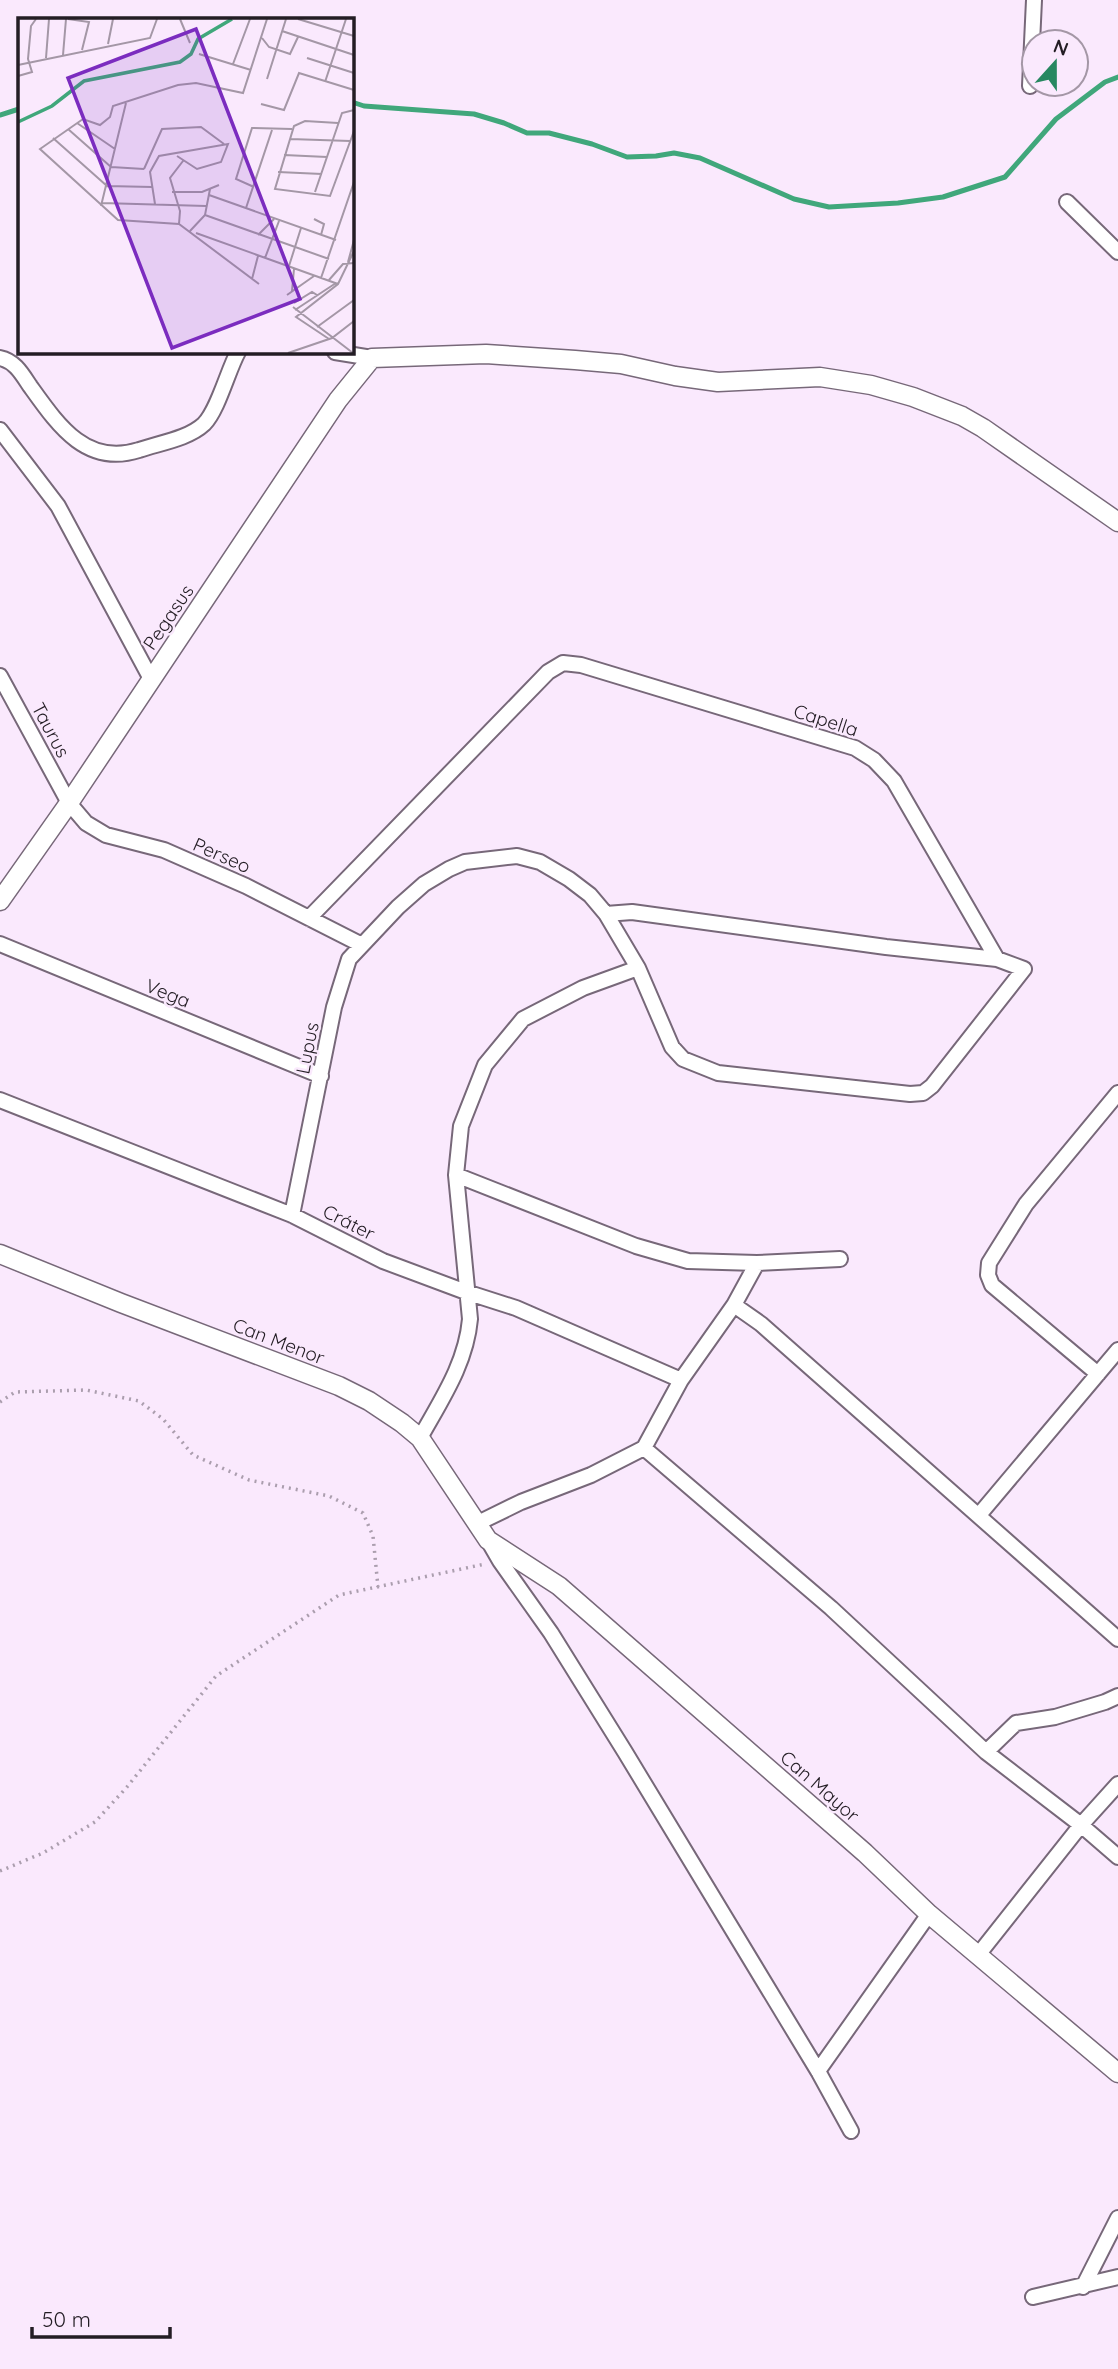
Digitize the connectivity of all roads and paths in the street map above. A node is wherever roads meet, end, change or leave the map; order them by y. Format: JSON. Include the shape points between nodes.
{"nodes":[{"id":1,"x":1034,"y":0,"type":"edge"},
{"id":2,"x":1033,"y":28,"type":"edge"},
{"id":3,"x":1067,"y":202,"type":"dead end"},
{"id":4,"x":1118,"y":252,"type":"edge"},
{"id":5,"x":238,"y":354,"type":"edge"},
{"id":6,"x":347,"y":354,"type":"edge"},
{"id":7,"x":0,"y":358,"type":"edge"},
{"id":8,"x":372,"y":358,"type":"junction"},
{"id":9,"x":0,"y":430,"type":"edge"},
{"id":10,"x":1118,"y":522,"type":"edge"},
{"id":11,"x":0,"y":676,"type":"edge"},
{"id":12,"x":152,"y":679,"type":"junction"},
{"id":13,"x":69,"y":803,"type":"junction"},
{"id":14,"x":0,"y":901,"type":"edge"},
{"id":15,"x":606,"y":914,"type":"junction"},
{"id":16,"x":309,"y":918,"type":"junction"},
{"id":17,"x":0,"y":944,"type":"edge"},
{"id":18,"x":362,"y":945,"type":"junction"},
{"id":19,"x":998,"y":959,"type":"junction"},
{"id":20,"x":638,"y":968,"type":"junction"},
{"id":21,"x":321,"y":1076,"type":"junction"},
{"id":22,"x":1118,"y":1093,"type":"edge"},
{"id":23,"x":0,"y":1100,"type":"edge"},
{"id":24,"x":456,"y":1175,"type":"junction"},
{"id":25,"x":292,"y":1215,"type":"junction"},
{"id":26,"x":0,"y":1254,"type":"edge"},
{"id":27,"x":840,"y":1259,"type":"dead end"},
{"id":28,"x":757,"y":1263,"type":"junction"},
{"id":29,"x":466,"y":1292,"type":"junction"},
{"id":30,"x":734,"y":1305,"type":"junction"},
{"id":31,"x":1118,"y":1350,"type":"edge"},
{"id":32,"x":1098,"y":1374,"type":"junction"},
{"id":33,"x":681,"y":1380,"type":"junction"},
{"id":34,"x":0,"y":1402,"type":"edge"},
{"id":35,"x":419,"y":1438,"type":"junction"},
{"id":36,"x":644,"y":1448,"type":"junction"},
{"id":37,"x":979,"y":1515,"type":"junction"},
{"id":38,"x":478,"y":1523,"type":"junction"},
{"id":39,"x":488,"y":1540,"type":"junction"},
{"id":40,"x":500,"y":1561,"type":"junction"},
{"id":41,"x":378,"y":1587,"type":"junction"},
{"id":42,"x":1118,"y":1639,"type":"edge"},
{"id":43,"x":1118,"y":1696,"type":"edge"},
{"id":44,"x":986,"y":1752,"type":"junction"},
{"id":45,"x":1118,"y":1784,"type":"edge"},
{"id":46,"x":1081,"y":1825,"type":"junction"},
{"id":47,"x":1118,"y":1857,"type":"edge"},
{"id":48,"x":0,"y":1871,"type":"edge"},
{"id":49,"x":929,"y":1914,"type":"junction"},
{"id":50,"x":978,"y":1955,"type":"junction"},
{"id":51,"x":818,"y":2071,"type":"junction"},
{"id":52,"x":1118,"y":2073,"type":"edge"},
{"id":53,"x":851,"y":2131,"type":"dead end"},
{"id":54,"x":1118,"y":2218,"type":"edge"},
{"id":55,"x":1118,"y":2277,"type":"edge"},
{"id":56,"x":1083,"y":2287,"type":"junction"},
{"id":57,"x":1033,"y":2297,"type":"dead end"}],
"edges":[{"from":1,"to":2,"type":"street"},
{"from":3,"to":4,"type":"street"},
{"from":5,"to":7,"type":"street","via":[[205,423],[123,455],[106,455],[77,441],[46,409],[16,366]]},
{"from":6,"to":8,"type":"street"},
{"from":8,"to":10,"type":"street","via":[[486,354],[621,364],[718,382],[820,377],[871,385],[913,397],[984,428]]},
{"from":8,"to":12,"type":"street","name":"Pegasus","via":[[338,400]]},
{"from":9,"to":12,"type":"street","via":[[58,506]]},
{"from":11,"to":13,"type":"street","name":"Taurus"},
{"from":12,"to":13,"type":"street","name":"Pegasus"},
{"from":13,"to":14,"type":"street","name":"Pegasus"},
{"from":13,"to":16,"type":"street","name":"Perseo","via":[[86,823],[106,835],[164,850]]},
{"from":15,"to":18,"type":"street","name":"Lupus","via":[[590,895],[540,862],[517,856],[465,862],[424,884]]},
{"from":15,"to":19,"type":"street","via":[[632,912]]},
{"from":15,"to":20,"type":"street","name":"Lupus"},
{"from":16,"to":18,"type":"street","name":"Perseo"},
{"from":16,"to":19,"type":"street","name":"Capella","via":[[548,671],[564,663],[855,748],[874,760],[894,781]]},
{"from":17,"to":21,"type":"street","name":"Vega"},
{"from":18,"to":21,"type":"street","name":"Lupus","via":[[349,959]]},
{"from":19,"to":20,"type":"street","name":"Lupus","via":[[1024,969],[932,1086],[923,1093],[910,1094],[697,1067],[672,1047]]},
{"from":20,"to":24,"type":"street","via":[[583,988],[523,1019],[485,1065],[461,1126]]},
{"from":21,"to":25,"type":"street","name":"Lupus"},
{"from":22,"to":32,"type":"street","via":[[1026,1204],[989,1264],[988,1275],[992,1285]]},
{"from":23,"to":25,"type":"street","name":"Cráter"},
{"from":24,"to":28,"type":"street","via":[[636,1246],[688,1261]]},
{"from":24,"to":29,"type":"street"},
{"from":25,"to":29,"type":"street","name":"Cráter","via":[[383,1261]]},
{"from":26,"to":35,"type":"street","name":"Can Menor","via":[[339,1386],[369,1401]]},
{"from":27,"to":28,"type":"street"},
{"from":28,"to":30,"type":"street"},
{"from":29,"to":33,"type":"street","name":"Cráter","via":[[516,1308]]},
{"from":29,"to":35,"type":"street","via":[[468,1341]]},
{"from":30,"to":33,"type":"street"},
{"from":30,"to":37,"type":"street"},
{"from":31,"to":32,"type":"street"},
{"from":32,"to":37,"type":"street"},
{"from":33,"to":36,"type":"street"},
{"from":34,"to":41,"type":"path","via":[[15,1392],[86,1390],[139,1401],[163,1419],[193,1455],[249,1480],[329,1496],[363,1513],[373,1536]]},
{"from":35,"to":38,"type":"street","name":"Can Menor"},
{"from":36,"to":38,"type":"street"},
{"from":36,"to":44,"type":"street","via":[[831,1608]]},
{"from":37,"to":42,"type":"street"},
{"from":38,"to":39,"type":"street","name":"Can Menor"},
{"from":39,"to":40,"type":"street"},
{"from":39,"to":49,"type":"street","name":"Can Mayor","via":[[559,1586]]},
{"from":40,"to":41,"type":"path"},
{"from":40,"to":51,"type":"street","via":[[551,1633]]},
{"from":41,"to":48,"type":"path","via":[[339,1595],[216,1676],[95,1822],[43,1853]]},
{"from":43,"to":44,"type":"street","via":[[1055,1717],[1016,1723]]},
{"from":44,"to":46,"type":"street"},
{"from":45,"to":46,"type":"street"},
{"from":46,"to":47,"type":"street"},
{"from":46,"to":50,"type":"street"},
{"from":49,"to":50,"type":"street","name":"Can Mayor"},
{"from":49,"to":51,"type":"street"},
{"from":50,"to":52,"type":"street","name":"Can Mayor"},
{"from":51,"to":53,"type":"street"},
{"from":54,"to":56,"type":"street"},
{"from":55,"to":56,"type":"street"},
{"from":56,"to":57,"type":"street"}]}
